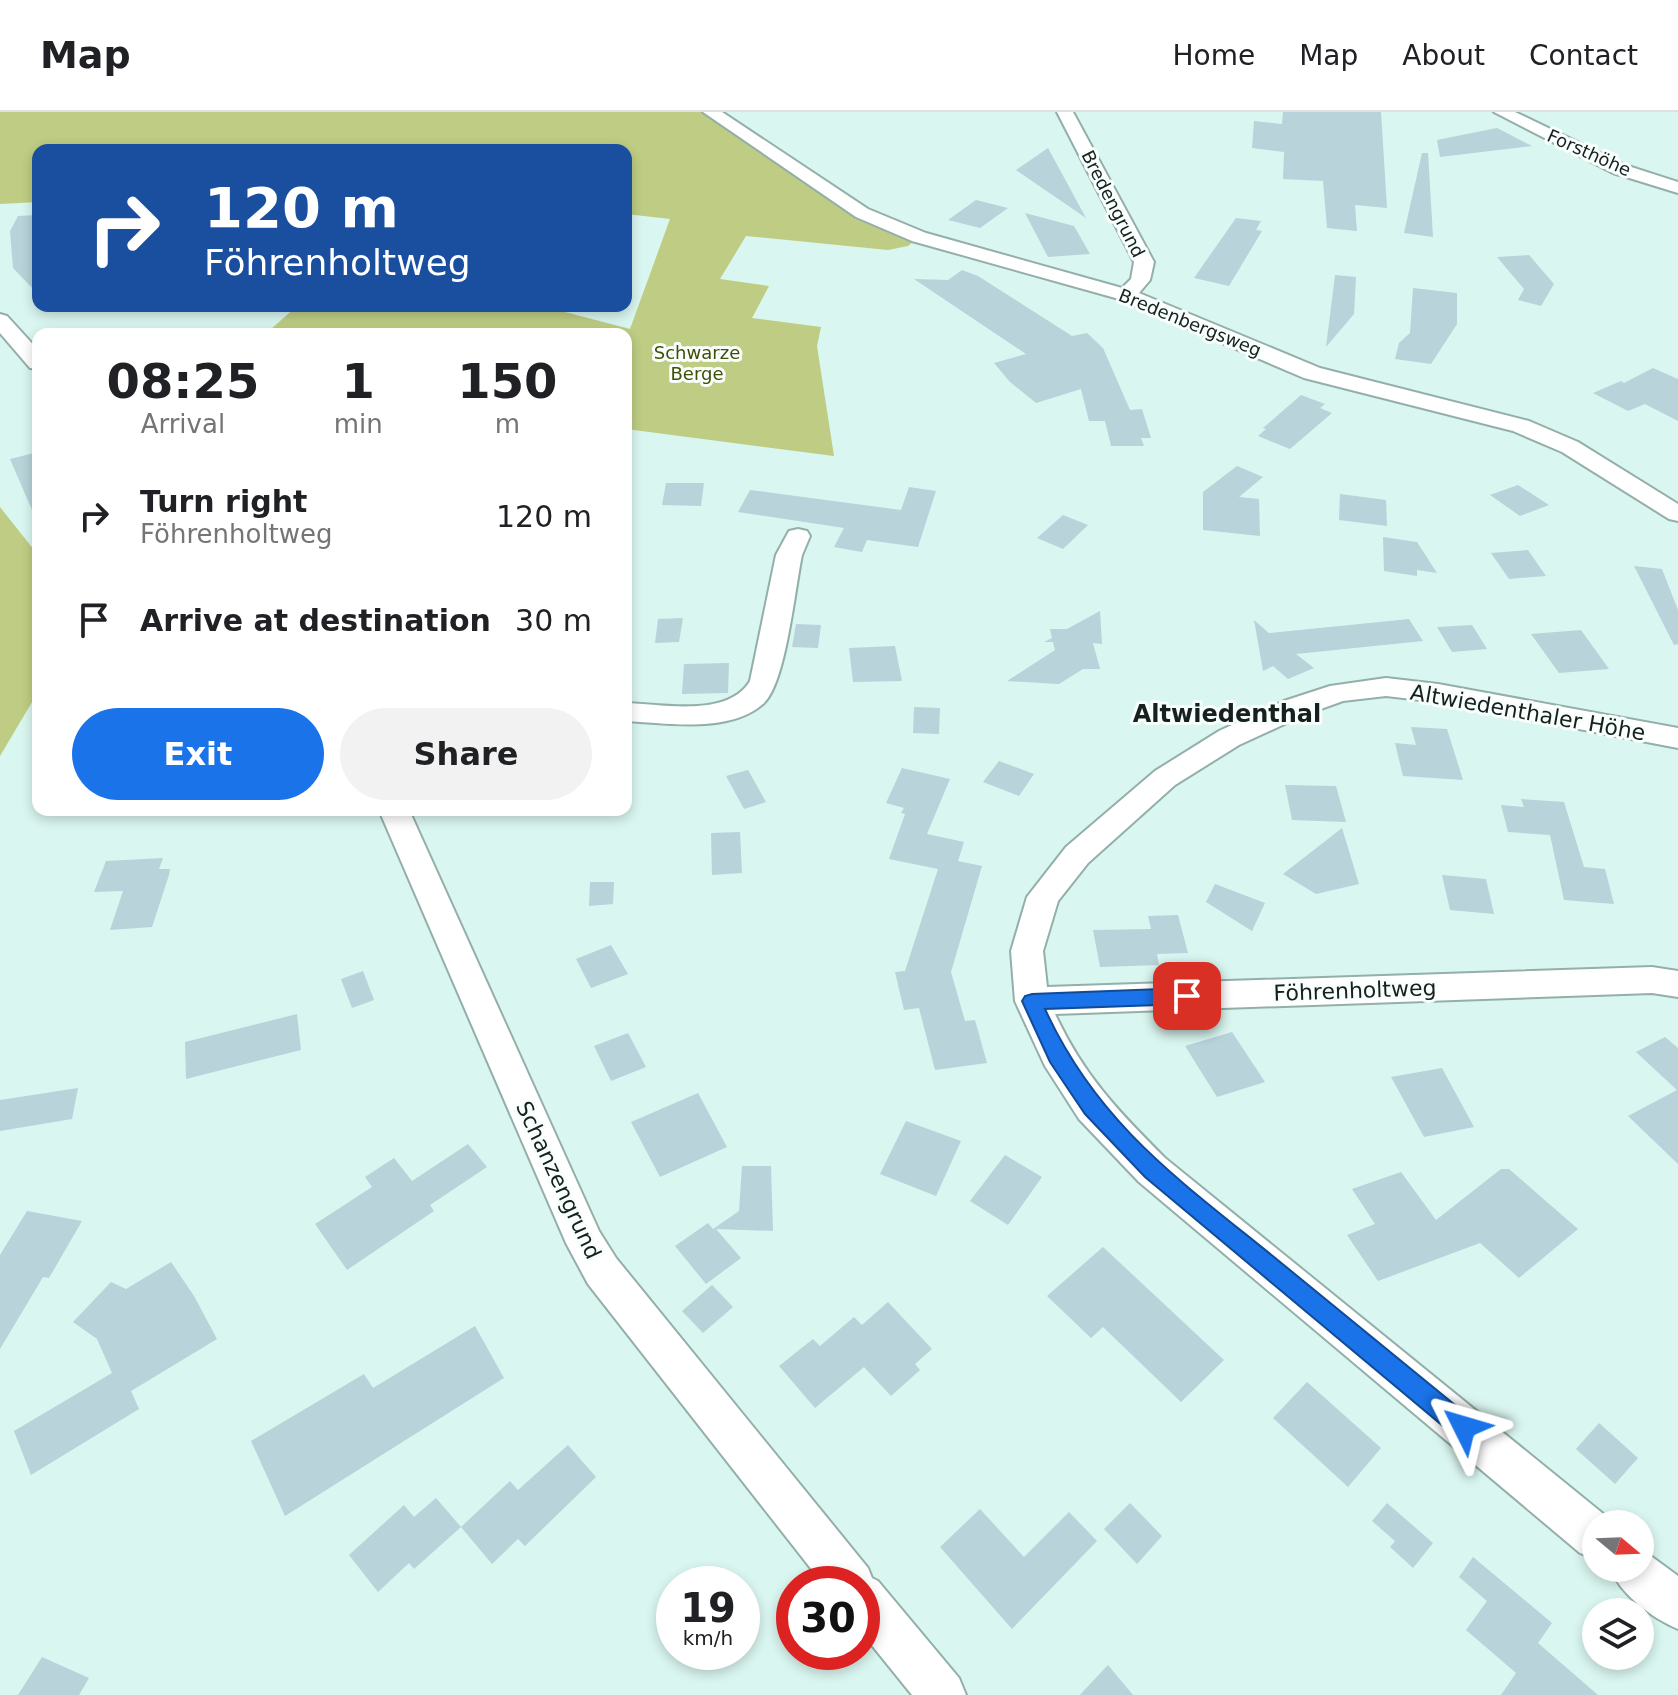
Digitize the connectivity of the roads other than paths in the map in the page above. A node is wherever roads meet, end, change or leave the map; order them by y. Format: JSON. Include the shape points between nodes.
{"nodes":[{"id":1,"x":711,"y":112,"type":"edge"},
{"id":2,"x":1065,"y":112,"type":"edge"},
{"id":3,"x":1502,"y":112,"type":"edge"},
{"id":4,"x":1678,"y":188,"type":"edge"},
{"id":5,"x":1126,"y":295,"type":"junction"},
{"id":6,"x":0,"y":320,"type":"edge"},
{"id":7,"x":32,"y":356,"type":"edge"},
{"id":8,"x":1678,"y":514,"type":"edge"},
{"id":9,"x":798,"y":536,"type":"dead end"},
{"id":10,"x":632,"y":712,"type":"edge"},
{"id":11,"x":1678,"y":738,"type":"edge"},
{"id":12,"x":397,"y":816,"type":"edge"},
{"id":13,"x":1678,"y":984,"type":"edge"},
{"id":14,"x":1032,"y":1001,"type":"junction"},
{"id":15,"x":1582,"y":1525,"type":"edge"},
{"id":16,"x":837,"y":1566,"type":"edge"},
{"id":17,"x":1650,"y":1582,"type":"edge"},
{"id":18,"x":1678,"y":1606,"type":"edge"},
{"id":19,"x":880,"y":1619,"type":"edge"},
{"id":20,"x":942,"y":1695,"type":"edge"}],
"edges":[{"from":1,"to":5,"type":"street","name":"Bredenbergsweg","via":[[862,213],[919,237]]},
{"from":2,"to":5,"type":"street","name":"Bredengrund","via":[[1144,262],[1140,280]]},
{"from":3,"to":4,"type":"street","name":"Forsthöhe","via":[[1619,169]]},
{"from":5,"to":8,"type":"street","name":"Bredenbergsweg","via":[[1312,373],[1521,426],[1570,447]]},
{"from":6,"to":7,"type":"street"},
{"from":9,"to":10,"type":"street","via":[[789,555],[764,681],[753,698],[723,712]]},
{"from":11,"to":14,"type":"street","name":"Altwiedenthaler Höhe","via":[[1386,687],[1340,692],[1294,708],[1229,738],[1165,778],[1077,855],[1043,897],[1027,951]]},
{"from":12,"to":16,"type":"street","name":"Schanzengrund","via":[[585,1243],[617,1295]]},
{"from":13,"to":14,"type":"street","name":"Föhrenholtweg","via":[[1652,980]]},
{"from":14,"to":15,"type":"street","name":"Altwiedenthaler Höhe","via":[[1057,1056],[1092,1108],[1152,1170]]},
{"from":17,"to":18,"type":"street"},
{"from":19,"to":20,"type":"street"}]}
